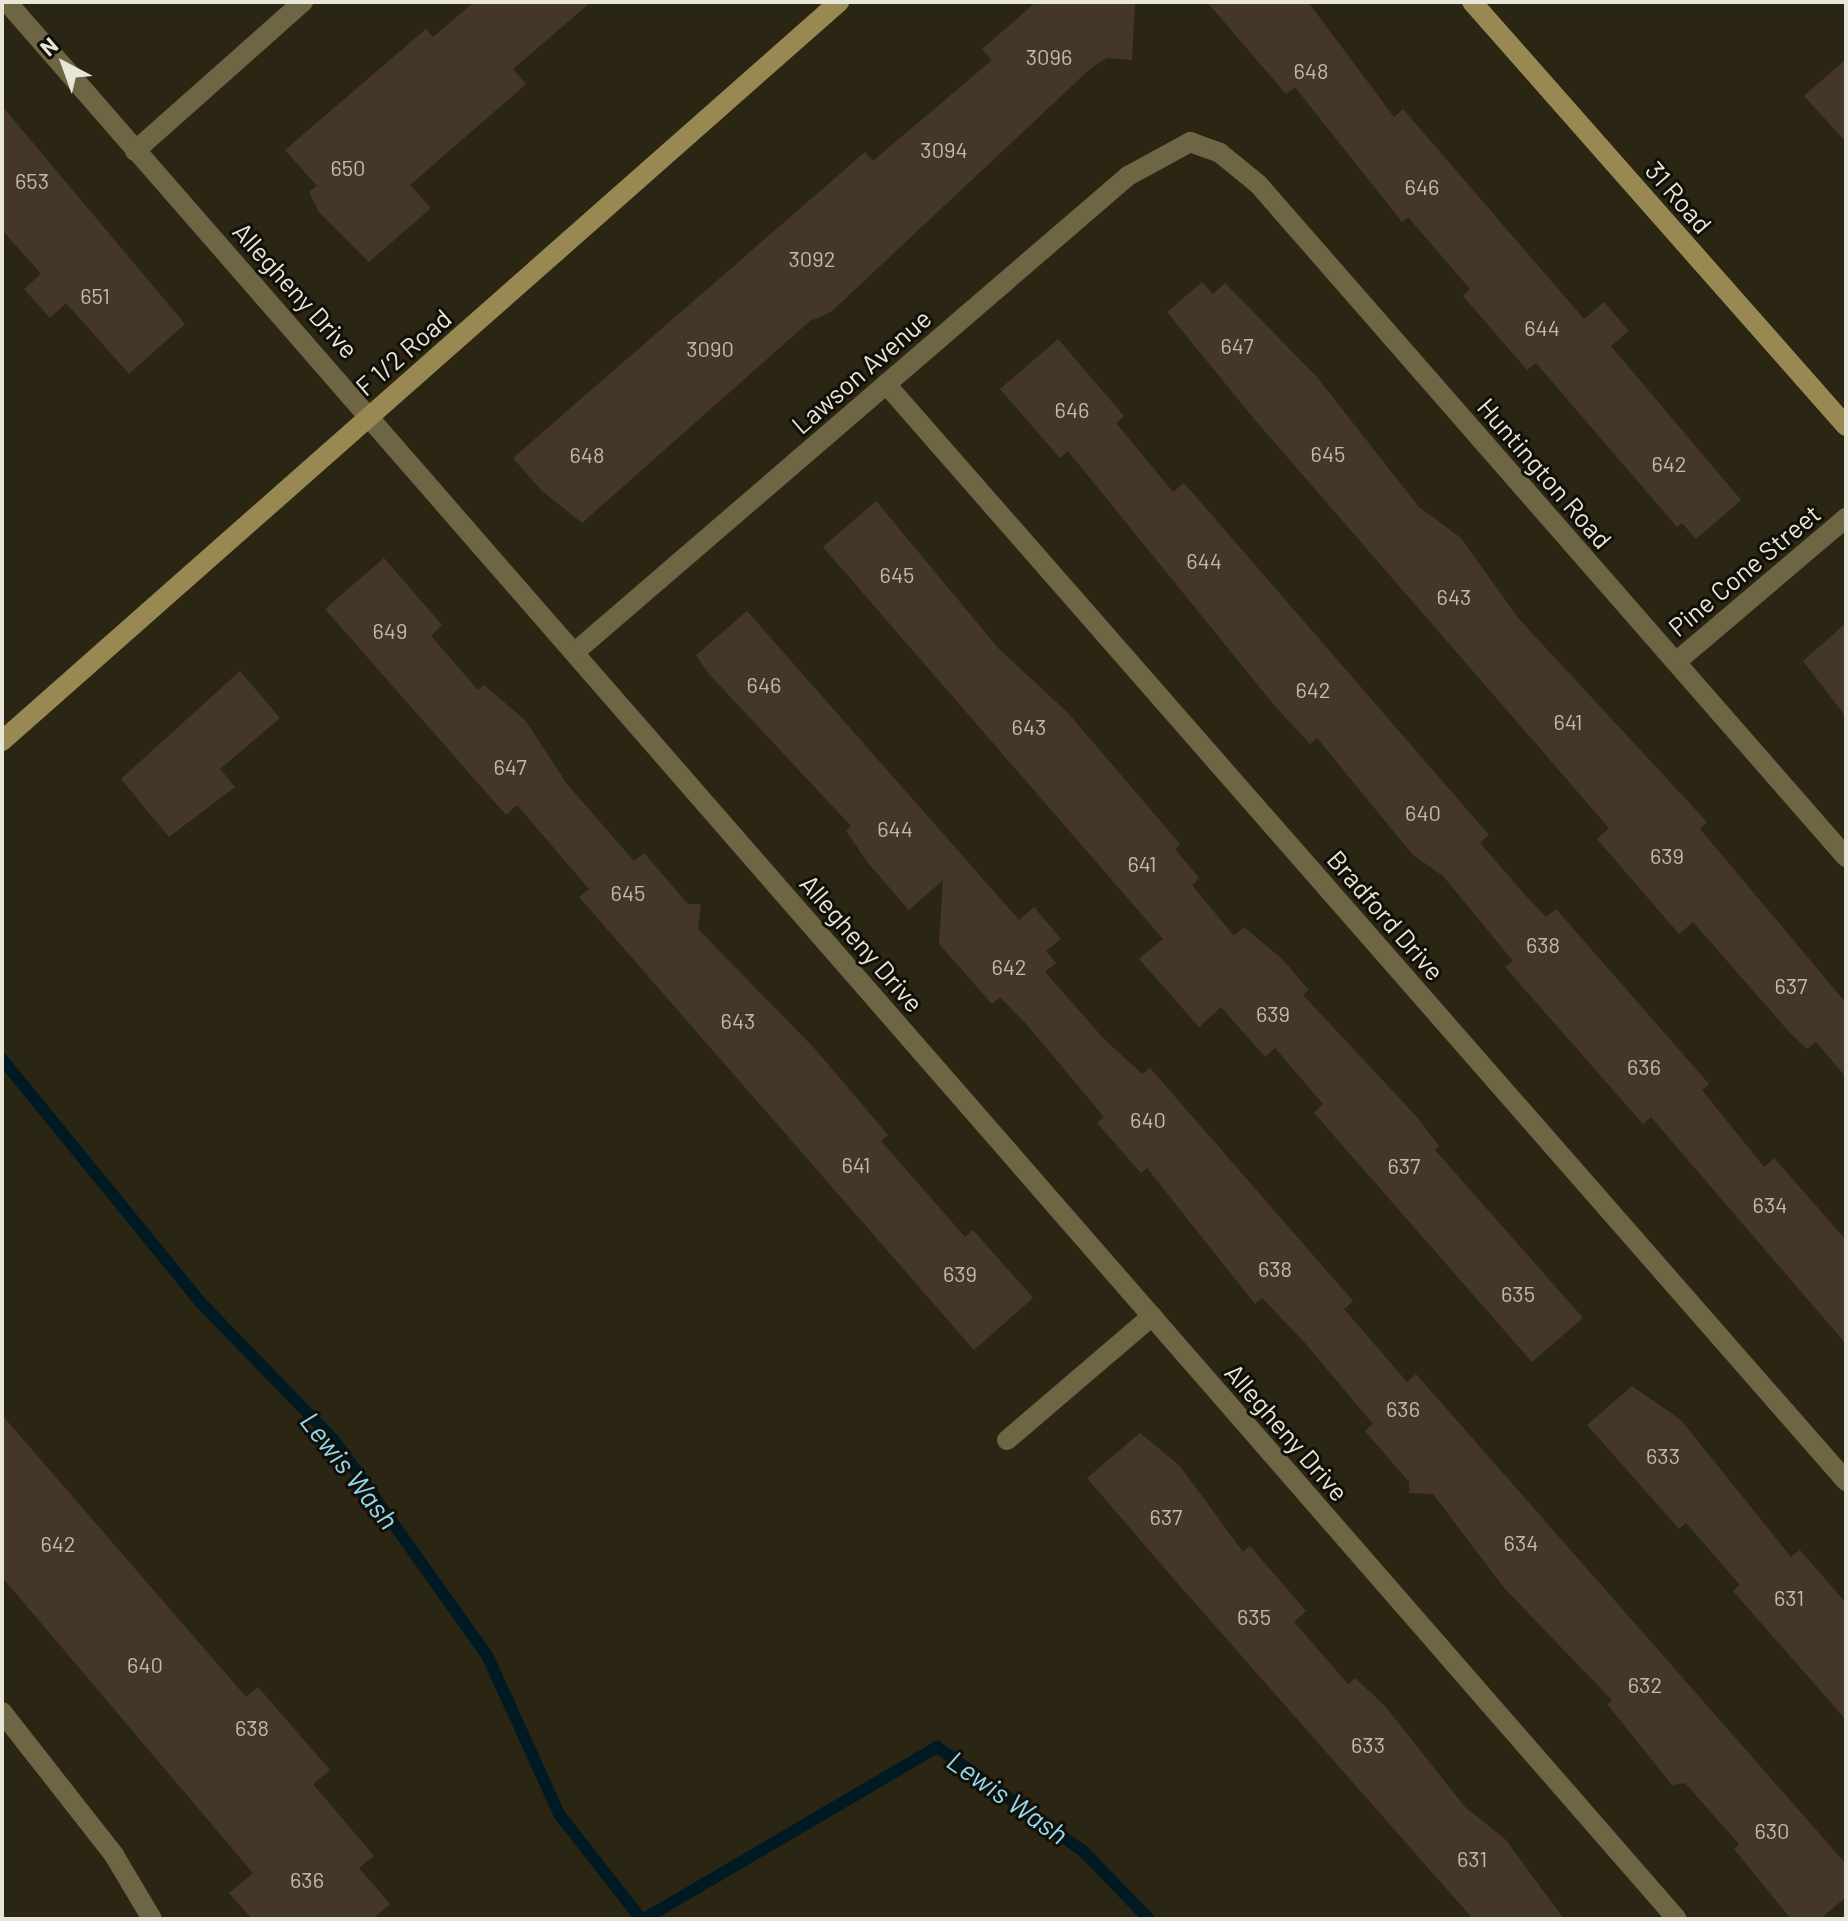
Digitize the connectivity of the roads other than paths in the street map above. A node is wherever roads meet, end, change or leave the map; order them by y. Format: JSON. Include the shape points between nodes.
{"nodes":[{"id":1,"x":7,"y":2,"type":"edge"},
{"id":2,"x":303,"y":2,"type":"edge"},
{"id":3,"x":839,"y":2,"type":"edge"},
{"id":4,"x":1472,"y":2,"type":"edge"},
{"id":5,"x":1190,"y":142,"type":"joint"},
{"id":6,"x":135,"y":151,"type":"junction"},
{"id":7,"x":886,"y":384,"type":"junction"},
{"id":8,"x":373,"y":414,"type":"junction"},
{"id":9,"x":1846,"y":426,"type":"edge"},
{"id":10,"x":1846,"y":518,"type":"edge"},
{"id":11,"x":575,"y":652,"type":"junction"},
{"id":12,"x":1676,"y":662,"type":"junction"},
{"id":13,"x":2,"y":741,"type":"edge"},
{"id":14,"x":1846,"y":857,"type":"edge"},
{"id":15,"x":1152,"y":1316,"type":"junction"},
{"id":16,"x":1007,"y":1440,"type":"dead end"},
{"id":17,"x":1846,"y":1481,"type":"edge"},
{"id":18,"x":2,"y":1712,"type":"edge"},
{"id":19,"x":152,"y":1919,"type":"edge"},
{"id":20,"x":1677,"y":1919,"type":"edge"}],
"edges":[{"from":1,"to":6,"type":"street","name":"Allegheny Drive"},
{"from":2,"to":6,"type":"street"},
{"from":3,"to":8,"type":"street","name":"F 1/2 Road"},
{"from":4,"to":9,"type":"street","name":"31 Road"},
{"from":5,"to":7,"type":"street","name":"Lawson Avenue","via":[[1128,176]]},
{"from":5,"to":12,"type":"street","name":"Huntington Road","via":[[1220,153],[1258,184]]},
{"from":6,"to":8,"type":"street","name":"Allegheny Drive"},
{"from":7,"to":11,"type":"street","name":"Lawson Avenue"},
{"from":7,"to":17,"type":"street","name":"Bradford Drive"},
{"from":8,"to":11,"type":"street","name":"Allegheny Drive"},
{"from":8,"to":13,"type":"street","name":"F 1/2 Road"},
{"from":10,"to":12,"type":"street","name":"Pine Cone Street"},
{"from":11,"to":15,"type":"street","name":"Allegheny Drive"},
{"from":12,"to":14,"type":"street","name":"Huntington Road"},
{"from":15,"to":16,"type":"street"},
{"from":15,"to":20,"type":"street","name":"Allegheny Drive"},
{"from":18,"to":19,"type":"street","via":[[114,1855]]}]}
